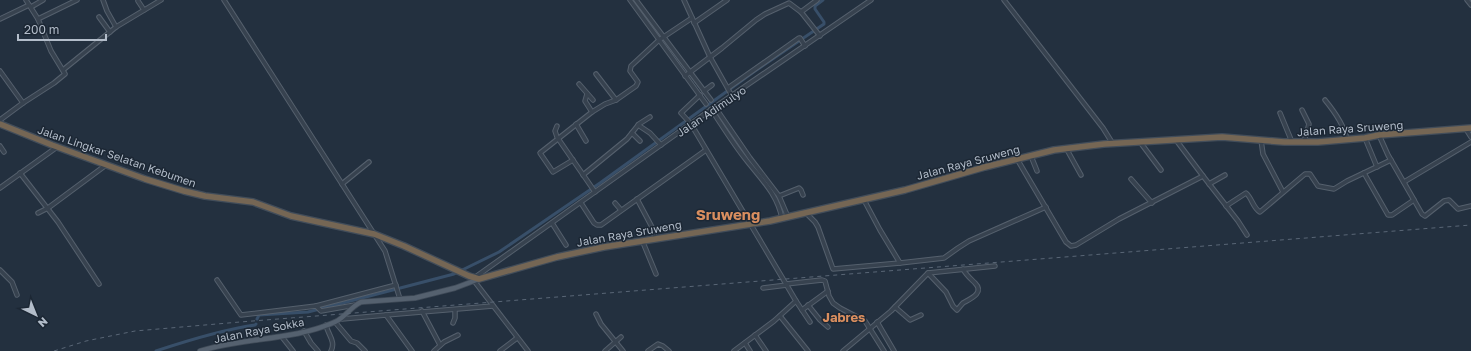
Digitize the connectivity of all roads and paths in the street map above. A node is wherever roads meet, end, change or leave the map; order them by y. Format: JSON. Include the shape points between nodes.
{"nodes":[{"id":1,"x":26,"y":0,"type":"edge"},
{"id":2,"x":43,"y":0,"type":"edge"},
{"id":3,"x":77,"y":0,"type":"edge"},
{"id":4,"x":103,"y":0,"type":"edge"},
{"id":5,"x":138,"y":0,"type":"edge"},
{"id":6,"x":161,"y":0,"type":"edge"},
{"id":7,"x":224,"y":0,"type":"edge"},
{"id":8,"x":630,"y":0,"type":"edge"},
{"id":9,"x":636,"y":0,"type":"edge"},
{"id":10,"x":684,"y":0,"type":"edge"},
{"id":11,"x":727,"y":0,"type":"edge"},
{"id":12,"x":817,"y":0,"type":"edge"},
{"id":13,"x":871,"y":0,"type":"edge"},
{"id":14,"x":1004,"y":0,"type":"edge"},
{"id":15,"x":30,"y":6,"type":"junction"},
{"id":16,"x":144,"y":10,"type":"junction"},
{"id":17,"x":801,"y":12,"type":"junction"},
{"id":18,"x":646,"y":15,"type":"junction"},
{"id":19,"x":100,"y":17,"type":"dead end"},
{"id":20,"x":642,"y":18,"type":"junction"},
{"id":21,"x":692,"y":18,"type":"junction"},
{"id":22,"x":0,"y":19,"type":"edge"},
{"id":23,"x":38,"y":19,"type":"junction"},
{"id":24,"x":694,"y":23,"type":"junction"},
{"id":25,"x":116,"y":27,"type":"junction"},
{"id":26,"x":110,"y":32,"type":"junction"},
{"id":27,"x":820,"y":36,"type":"junction"},
{"id":28,"x":664,"y":37,"type":"junction"},
{"id":29,"x":659,"y":40,"type":"junction"},
{"id":30,"x":805,"y":46,"type":"junction"},
{"id":31,"x":710,"y":57,"type":"junction"},
{"id":32,"x":0,"y":70,"type":"edge"},
{"id":33,"x":63,"y":70,"type":"junction"},
{"id":34,"x":690,"y":72,"type":"junction"},
{"id":35,"x":596,"y":74,"type":"dead end"},
{"id":36,"x":685,"y":76,"type":"junction"},
{"id":37,"x":579,"y":84,"type":"dead end"},
{"id":38,"x":712,"y":85,"type":"dead end"},
{"id":39,"x":704,"y":91,"type":"junction"},
{"id":40,"x":730,"y":91,"type":"junction"},
{"id":41,"x":587,"y":94,"type":"junction"},
{"id":42,"x":700,"y":95,"type":"junction"},
{"id":43,"x":593,"y":100,"type":"dead end"},
{"id":44,"x":616,"y":100,"type":"junction"},
{"id":45,"x":711,"y":100,"type":"dead end"},
{"id":46,"x":1325,"y":100,"type":"dead end"},
{"id":47,"x":23,"y":103,"type":"junction"},
{"id":48,"x":706,"y":104,"type":"dead end"},
{"id":49,"x":715,"y":107,"type":"junction"},
{"id":50,"x":711,"y":110,"type":"junction"},
{"id":51,"x":1302,"y":110,"type":"dead end"},
{"id":52,"x":592,"y":112,"type":"junction"},
{"id":53,"x":1280,"y":112,"type":"dead end"},
{"id":54,"x":650,"y":117,"type":"dead end"},
{"id":55,"x":0,"y":120,"type":"edge"},
{"id":56,"x":690,"y":123,"type":"junction"},
{"id":57,"x":0,"y":124,"type":"edge"},
{"id":58,"x":576,"y":124,"type":"junction"},
{"id":59,"x":638,"y":125,"type":"junction"},
{"id":60,"x":557,"y":126,"type":"dead end"},
{"id":61,"x":1468,"y":128,"type":"edge"},
{"id":62,"x":632,"y":133,"type":"junction"},
{"id":63,"x":1378,"y":135,"type":"junction"},
{"id":64,"x":1471,"y":137,"type":"edge"},
{"id":65,"x":557,"y":138,"type":"junction"},
{"id":66,"x":1365,"y":138,"type":"junction"},
{"id":67,"x":1347,"y":139,"type":"junction"},
{"id":68,"x":1176,"y":140,"type":"junction"},
{"id":69,"x":1261,"y":140,"type":"junction"},
{"id":70,"x":586,"y":141,"type":"dead end"},
{"id":71,"x":640,"y":141,"type":"dead end"},
{"id":72,"x":659,"y":142,"type":"junction"},
{"id":73,"x":1140,"y":142,"type":"junction"},
{"id":74,"x":1292,"y":142,"type":"junction"},
{"id":75,"x":1304,"y":142,"type":"junction"},
{"id":76,"x":1471,"y":142,"type":"edge"},
{"id":77,"x":1112,"y":144,"type":"junction"},
{"id":78,"x":0,"y":146,"type":"edge"},
{"id":79,"x":57,"y":147,"type":"junction"},
{"id":80,"x":1066,"y":148,"type":"junction"},
{"id":81,"x":706,"y":150,"type":"junction"},
{"id":82,"x":4,"y":152,"type":"dead end"},
{"id":83,"x":1031,"y":156,"type":"junction"},
{"id":84,"x":750,"y":158,"type":"junction"},
{"id":85,"x":1017,"y":159,"type":"junction"},
{"id":86,"x":573,"y":160,"type":"junction"},
{"id":87,"x":1391,"y":160,"type":"junction"},
{"id":88,"x":746,"y":161,"type":"junction"},
{"id":89,"x":369,"y":162,"type":"dead end"},
{"id":90,"x":107,"y":164,"type":"junction"},
{"id":91,"x":1377,"y":167,"type":"junction"},
{"id":92,"x":1161,"y":170,"type":"dead end"},
{"id":93,"x":1037,"y":171,"type":"dead end"},
{"id":94,"x":20,"y":173,"type":"junction"},
{"id":95,"x":1364,"y":173,"type":"junction"},
{"id":96,"x":583,"y":175,"type":"junction"},
{"id":97,"x":1081,"y":175,"type":"dead end"},
{"id":98,"x":1225,"y":175,"type":"dead end"},
{"id":99,"x":1202,"y":176,"type":"junction"},
{"id":100,"x":1131,"y":179,"type":"dead end"},
{"id":101,"x":1404,"y":182,"type":"junction"},
{"id":102,"x":342,"y":184,"type":"junction"},
{"id":103,"x":1209,"y":184,"type":"junction"},
{"id":104,"x":0,"y":188,"type":"edge"},
{"id":105,"x":595,"y":192,"type":"junction"},
{"id":106,"x":1283,"y":192,"type":"junction"},
{"id":107,"x":803,"y":195,"type":"dead end"},
{"id":108,"x":779,"y":196,"type":"junction"},
{"id":109,"x":636,"y":199,"type":"junction"},
{"id":110,"x":864,"y":200,"type":"junction"},
{"id":111,"x":1414,"y":200,"type":"junction"},
{"id":112,"x":581,"y":203,"type":"junction"},
{"id":113,"x":615,"y":203,"type":"dead end"},
{"id":114,"x":1152,"y":203,"type":"junction"},
{"id":115,"x":1226,"y":206,"type":"junction"},
{"id":116,"x":1471,"y":206,"type":"edge"},
{"id":117,"x":1046,"y":207,"type":"junction"},
{"id":118,"x":48,"y":208,"type":"junction"},
{"id":119,"x":621,"y":210,"type":"junction"},
{"id":120,"x":38,"y":213,"type":"dead end"},
{"id":121,"x":806,"y":213,"type":"junction"},
{"id":122,"x":785,"y":218,"type":"junction"},
{"id":123,"x":552,"y":223,"type":"junction"},
{"id":124,"x":752,"y":225,"type":"junction"},
{"id":125,"x":374,"y":234,"type":"junction"},
{"id":126,"x":1247,"y":235,"type":"dead end"},
{"id":127,"x":654,"y":238,"type":"junction"},
{"id":128,"x":642,"y":240,"type":"junction"},
{"id":129,"x":566,"y":245,"type":"dead end"},
{"id":130,"x":900,"y":264,"type":"junction"},
{"id":131,"x":995,"y":266,"type":"dead end"},
{"id":132,"x":963,"y":269,"type":"junction"},
{"id":133,"x":0,"y":270,"type":"edge"},
{"id":134,"x":928,"y":273,"type":"junction"},
{"id":135,"x":656,"y":274,"type":"dead end"},
{"id":136,"x":217,"y":280,"type":"dead end"},
{"id":137,"x":476,"y":280,"type":"junction"},
{"id":138,"x":99,"y":284,"type":"dead end"},
{"id":139,"x":786,"y":285,"type":"junction"},
{"id":140,"x":397,"y":288,"type":"junction"},
{"id":141,"x":763,"y":288,"type":"dead end"},
{"id":142,"x":828,"y":291,"type":"junction"},
{"id":143,"x":17,"y":295,"type":"dead end"},
{"id":144,"x":400,"y":300,"type":"junction"},
{"id":145,"x":796,"y":301,"type":"junction"},
{"id":146,"x":355,"y":305,"type":"junction"},
{"id":147,"x":808,"y":305,"type":"junction"},
{"id":148,"x":493,"y":306,"type":"junction"},
{"id":149,"x":895,"y":307,"type":"junction"},
{"id":150,"x":317,"y":308,"type":"junction"},
{"id":151,"x":455,"y":310,"type":"junction"},
{"id":152,"x":802,"y":310,"type":"junction"},
{"id":153,"x":422,"y":311,"type":"junction"},
{"id":154,"x":596,"y":314,"type":"dead end"},
{"id":155,"x":386,"y":315,"type":"junction"},
{"id":156,"x":921,"y":315,"type":"dead end"},
{"id":157,"x":780,"y":316,"type":"junction"},
{"id":158,"x":341,"y":319,"type":"junction"},
{"id":159,"x":335,"y":322,"type":"junction"},
{"id":160,"x":810,"y":322,"type":"dead end"},
{"id":161,"x":877,"y":322,"type":"junction"},
{"id":162,"x":453,"y":323,"type":"dead end"},
{"id":163,"x":326,"y":325,"type":"junction"},
{"id":164,"x":828,"y":327,"type":"dead end"},
{"id":165,"x":870,"y":327,"type":"junction"},
{"id":166,"x":304,"y":331,"type":"junction"},
{"id":167,"x":458,"y":335,"type":"dead end"},
{"id":168,"x":755,"y":335,"type":"junction"},
{"id":169,"x":282,"y":337,"type":"junction"},
{"id":170,"x":517,"y":338,"type":"junction"},
{"id":171,"x":620,"y":338,"type":"dead end"},
{"id":172,"x":616,"y":342,"type":"junction"},
{"id":173,"x":745,"y":343,"type":"junction"},
{"id":174,"x":440,"y":345,"type":"junction"},
{"id":175,"x":200,"y":351,"type":"edge"},
{"id":176,"x":293,"y":351,"type":"edge"},
{"id":177,"x":318,"y":351,"type":"edge"},
{"id":178,"x":331,"y":351,"type":"edge"},
{"id":179,"x":365,"y":351,"type":"edge"},
{"id":180,"x":412,"y":351,"type":"edge"},
{"id":181,"x":434,"y":351,"type":"edge"},
{"id":182,"x":500,"y":351,"type":"edge"},
{"id":183,"x":528,"y":351,"type":"edge"},
{"id":184,"x":606,"y":351,"type":"edge"},
{"id":185,"x":623,"y":351,"type":"edge"},
{"id":186,"x":648,"y":351,"type":"edge"},
{"id":187,"x":669,"y":351,"type":"edge"},
{"id":188,"x":734,"y":351,"type":"edge"},
{"id":189,"x":750,"y":351,"type":"edge"},
{"id":190,"x":766,"y":351,"type":"edge"},
{"id":191,"x":808,"y":351,"type":"edge"},
{"id":192,"x":843,"y":351,"type":"edge"},
{"id":193,"x":884,"y":351,"type":"edge"},
{"id":194,"x":894,"y":351,"type":"edge"}],
"edges":[{"from":1,"to":15,"type":"street"},
{"from":2,"to":15,"type":"street"},
{"from":3,"to":23,"type":"street"},
{"from":4,"to":25,"type":"street"},
{"from":5,"to":16,"type":"street"},
{"from":6,"to":16,"type":"street"},
{"from":7,"to":102,"type":"street"},
{"from":8,"to":20,"type":"street"},
{"from":9,"to":18,"type":"street"},
{"from":10,"to":21,"type":"street"},
{"from":11,"to":24,"type":"street"},
{"from":12,"to":17,"type":"street"},
{"from":13,"to":27,"type":"street","name":"Jalan Adimulyo"},
{"from":14,"to":77,"type":"street","via":[[1103,128]]},
{"from":15,"to":22,"type":"street"},
{"from":15,"to":23,"type":"street"},
{"from":16,"to":25,"type":"street"},
{"from":17,"to":27,"type":"street"},
{"from":17,"to":31,"type":"street","via":[[789,3],[765,14]]},
{"from":18,"to":20,"type":"street"},
{"from":18,"to":28,"type":"street"},
{"from":19,"to":26,"type":"street"},
{"from":20,"to":29,"type":"street"},
{"from":21,"to":24,"type":"street"},
{"from":21,"to":28,"type":"street"},
{"from":23,"to":33,"type":"street","via":[[51,51]]},
{"from":24,"to":31,"type":"street"},
{"from":25,"to":26,"type":"street"},
{"from":26,"to":33,"type":"street"},
{"from":27,"to":30,"type":"street","name":"Jalan Adimulyo"},
{"from":28,"to":29,"type":"street"},
{"from":28,"to":34,"type":"street"},
{"from":29,"to":36,"type":"street"},
{"from":29,"to":44,"type":"street","via":[[630,66],[638,84]]},
{"from":30,"to":40,"type":"street","name":"Jalan Adimulyo"},
{"from":30,"to":40,"type":"street","via":[[801,40],[771,57]]},
{"from":31,"to":34,"type":"street"},
{"from":31,"to":40,"type":"street"},
{"from":32,"to":47,"type":"street"},
{"from":33,"to":47,"type":"street","via":[[65,74],[62,77]]},
{"from":34,"to":36,"type":"street"},
{"from":34,"to":39,"type":"street"},
{"from":35,"to":44,"type":"street"},
{"from":36,"to":42,"type":"street"},
{"from":37,"to":41,"type":"street"},
{"from":38,"to":39,"type":"street"},
{"from":39,"to":45,"type":"street"},
{"from":40,"to":49,"type":"street","name":"Jalan Adimulyo"},
{"from":41,"to":43,"type":"street"},
{"from":41,"to":52,"type":"street","via":[[585,101]]},
{"from":42,"to":48,"type":"street"},
{"from":42,"to":56,"type":"street","via":[[681,112]]},
{"from":44,"to":52,"type":"street"},
{"from":46,"to":67,"type":"street","via":[[1335,112]]},
{"from":47,"to":55,"type":"street"},
{"from":49,"to":50,"type":"street","name":"Jalan Adimulyo"},
{"from":49,"to":84,"type":"street"},
{"from":50,"to":56,"type":"street","name":"Jalan Adimulyo"},
{"from":50,"to":88,"type":"street"},
{"from":51,"to":75,"type":"street","via":[[1309,124]]},
{"from":52,"to":58,"type":"street"},
{"from":53,"to":74,"type":"street"},
{"from":54,"to":59,"type":"street"},
{"from":56,"to":72,"type":"street","name":"Jalan Adimulyo"},
{"from":56,"to":81,"type":"street"},
{"from":57,"to":79,"type":"highway","name":"Jalan Lingkar Selatan Kebumen"},
{"from":58,"to":65,"type":"street"},
{"from":58,"to":70,"type":"street"},
{"from":59,"to":62,"type":"street"},
{"from":59,"to":72,"type":"street"},
{"from":60,"to":65,"type":"street"},
{"from":61,"to":63,"type":"highway","name":"Jalan Raya Sruweng"},
{"from":61,"to":64,"type":"street"},
{"from":62,"to":71,"type":"street"},
{"from":62,"to":96,"type":"street"},
{"from":63,"to":66,"type":"highway","name":"Jalan Raya Sruweng"},
{"from":63,"to":87,"type":"street"},
{"from":65,"to":86,"type":"street"},
{"from":65,"to":86,"type":"street","via":[[540,153],[552,172]]},
{"from":66,"to":67,"type":"highway","name":"Jalan Raya Sruweng"},
{"from":66,"to":91,"type":"street"},
{"from":67,"to":75,"type":"highway","name":"Jalan Raya Sruweng"},
{"from":68,"to":69,"type":"highway","name":"Jalan Raya Sruweng","via":[[1222,137]]},
{"from":68,"to":73,"type":"highway","name":"Jalan Raya Sruweng"},
{"from":68,"to":99,"type":"street"},
{"from":69,"to":74,"type":"highway","name":"Jalan Raya Sruweng"},
{"from":69,"to":106,"type":"street","via":[[1263,154]]},
{"from":72,"to":105,"type":"street","name":"Jalan Adimulyo"},
{"from":73,"to":77,"type":"highway","name":"Jalan Raya Sruweng"},
{"from":73,"to":92,"type":"street"},
{"from":74,"to":75,"type":"highway","name":"Jalan Raya Sruweng"},
{"from":76,"to":101,"type":"street"},
{"from":77,"to":80,"type":"highway","name":"Jalan Raya Sruweng"},
{"from":78,"to":82,"type":"street"},
{"from":79,"to":90,"type":"highway","name":"Jalan Lingkar Selatan Kebumen"},
{"from":79,"to":94,"type":"street"},
{"from":80,"to":83,"type":"highway","name":"Jalan Raya Sruweng"},
{"from":80,"to":97,"type":"street"},
{"from":81,"to":109,"type":"street"},
{"from":81,"to":124,"type":"street"},
{"from":83,"to":85,"type":"highway","name":"Jalan Raya Sruweng"},
{"from":83,"to":93,"type":"street"},
{"from":84,"to":88,"type":"street"},
{"from":84,"to":108,"type":"street"},
{"from":85,"to":110,"type":"highway","name":"Jalan Raya Sruweng"},
{"from":85,"to":117,"type":"street"},
{"from":86,"to":96,"type":"street"},
{"from":87,"to":91,"type":"street"},
{"from":87,"to":101,"type":"street"},
{"from":88,"to":122,"type":"street","via":[[775,198]]},
{"from":89,"to":102,"type":"street"},
{"from":90,"to":118,"type":"street"},
{"from":90,"to":125,"type":"highway","name":"Jalan Lingkar Selatan Kebumen","via":[[184,191],[253,202],[292,216]]},
{"from":91,"to":95,"type":"street"},
{"from":94,"to":104,"type":"street"},
{"from":94,"to":118,"type":"street"},
{"from":95,"to":106,"type":"street","via":[[1334,189],[1318,186],[1307,173]]},
{"from":95,"to":111,"type":"street","via":[[1388,215]]},
{"from":96,"to":105,"type":"street"},
{"from":98,"to":103,"type":"street"},
{"from":99,"to":103,"type":"street"},
{"from":99,"to":114,"type":"street"},
{"from":100,"to":114,"type":"street"},
{"from":101,"to":111,"type":"street"},
{"from":102,"to":125,"type":"street"},
{"from":103,"to":115,"type":"street"},
{"from":105,"to":112,"type":"street","name":"Jalan Adimulyo"},
{"from":106,"to":115,"type":"street","via":[[1260,212],[1246,193]]},
{"from":107,"to":108,"type":"street","via":[[799,188]]},
{"from":108,"to":122,"type":"street"},
{"from":109,"to":119,"type":"street"},
{"from":109,"to":127,"type":"street","via":[[653,229]]},
{"from":110,"to":121,"type":"highway","name":"Jalan Raya Sruweng"},
{"from":110,"to":130,"type":"street"},
{"from":111,"to":116,"type":"street","via":[[1425,216],[1444,201],[1449,200],[1458,209]]},
{"from":112,"to":119,"type":"street","via":[[597,226]]},
{"from":112,"to":123,"type":"street","name":"Jalan Adimulyo"},
{"from":113,"to":119,"type":"street"},
{"from":114,"to":117,"type":"street","via":[[1071,246],[1066,242]]},
{"from":115,"to":126,"type":"street"},
{"from":117,"to":130,"type":"street","via":[[969,242],[944,258]]},
{"from":118,"to":120,"type":"street"},
{"from":118,"to":138,"type":"street"},
{"from":121,"to":122,"type":"highway","name":"Jalan Raya Sruweng"},
{"from":121,"to":130,"type":"street","via":[[818,227],[833,269]]},
{"from":122,"to":124,"type":"highway","name":"Jalan Raya Sruweng"},
{"from":123,"to":129,"type":"street"},
{"from":123,"to":137,"type":"street","name":"Jalan Adimulyo"},
{"from":124,"to":127,"type":"highway","name":"Jalan Raya Sruweng"},
{"from":124,"to":139,"type":"street"},
{"from":125,"to":137,"type":"highway","name":"Jalan Lingkar Selatan Kebumen"},
{"from":125,"to":140,"type":"street","via":[[388,256]]},
{"from":127,"to":128,"type":"highway","name":"Jalan Raya Sruweng"},
{"from":128,"to":135,"type":"street"},
{"from":128,"to":137,"type":"highway","name":"Jalan Raya Sruweng","via":[[568,254]]},
{"from":131,"to":132,"type":"street"},
{"from":132,"to":134,"type":"street"},
{"from":132,"to":134,"type":"street","via":[[978,290],[976,296],[957,310],[946,292]]},
{"from":133,"to":143,"type":"street","via":[[12,282]]},
{"from":134,"to":149,"type":"street"},
{"from":136,"to":150,"type":"street","via":[[241,315]]},
{"from":137,"to":144,"type":"main road","via":[[436,294]]},
{"from":137,"to":148,"type":"street"},
{"from":139,"to":141,"type":"street"},
{"from":139,"to":142,"type":"street","via":[[824,280]]},
{"from":139,"to":145,"type":"street"},
{"from":140,"to":144,"type":"street"},
{"from":140,"to":150,"type":"street"},
{"from":142,"to":147,"type":"street"},
{"from":142,"to":165,"type":"street","via":[[836,306],[865,321]]},
{"from":144,"to":146,"type":"main road","via":[[366,301]]},
{"from":145,"to":152,"type":"street"},
{"from":145,"to":157,"type":"street"},
{"from":146,"to":150,"type":"street"},
{"from":146,"to":158,"type":"main road","name":"Jalan Raya Sokka"},
{"from":147,"to":152,"type":"street"},
{"from":147,"to":164,"type":"street"},
{"from":148,"to":151,"type":"street"},
{"from":148,"to":170,"type":"street"},
{"from":149,"to":156,"type":"street","via":[[910,320]]},
{"from":149,"to":161,"type":"street"},
{"from":151,"to":153,"type":"street"},
{"from":151,"to":162,"type":"street"},
{"from":152,"to":160,"type":"street"},
{"from":153,"to":155,"type":"street"},
{"from":153,"to":174,"type":"street"},
{"from":154,"to":172,"type":"street"},
{"from":155,"to":158,"type":"street"},
{"from":155,"to":180,"type":"street"},
{"from":157,"to":168,"type":"street"},
{"from":157,"to":191,"type":"street"},
{"from":158,"to":159,"type":"main road","name":"Jalan Raya Sokka"},
{"from":159,"to":163,"type":"main road","name":"Jalan Raya Sokka"},
{"from":159,"to":179,"type":"street","via":[[350,341],[357,343]]},
{"from":161,"to":165,"type":"street"},
{"from":161,"to":194,"type":"street"},
{"from":163,"to":166,"type":"main road","name":"Jalan Raya Sokka"},
{"from":163,"to":178,"type":"street","via":[[332,340]]},
{"from":165,"to":192,"type":"street"},
{"from":165,"to":193,"type":"street"},
{"from":166,"to":169,"type":"main road","name":"Jalan Raya Sokka"},
{"from":166,"to":177,"type":"street"},
{"from":167,"to":174,"type":"street"},
{"from":168,"to":173,"type":"street"},
{"from":168,"to":190,"type":"street"},
{"from":169,"to":175,"type":"main road","name":"Jalan Raya Sokka","via":[[221,345]]},
{"from":169,"to":176,"type":"street"},
{"from":170,"to":182,"type":"street"},
{"from":170,"to":183,"type":"street"},
{"from":171,"to":172,"type":"street"},
{"from":172,"to":184,"type":"street"},
{"from":172,"to":185,"type":"street"},
{"from":173,"to":188,"type":"street"},
{"from":173,"to":189,"type":"street"},
{"from":174,"to":181,"type":"street"},
{"from":186,"to":187,"type":"street","via":[[658,344]]}]}
